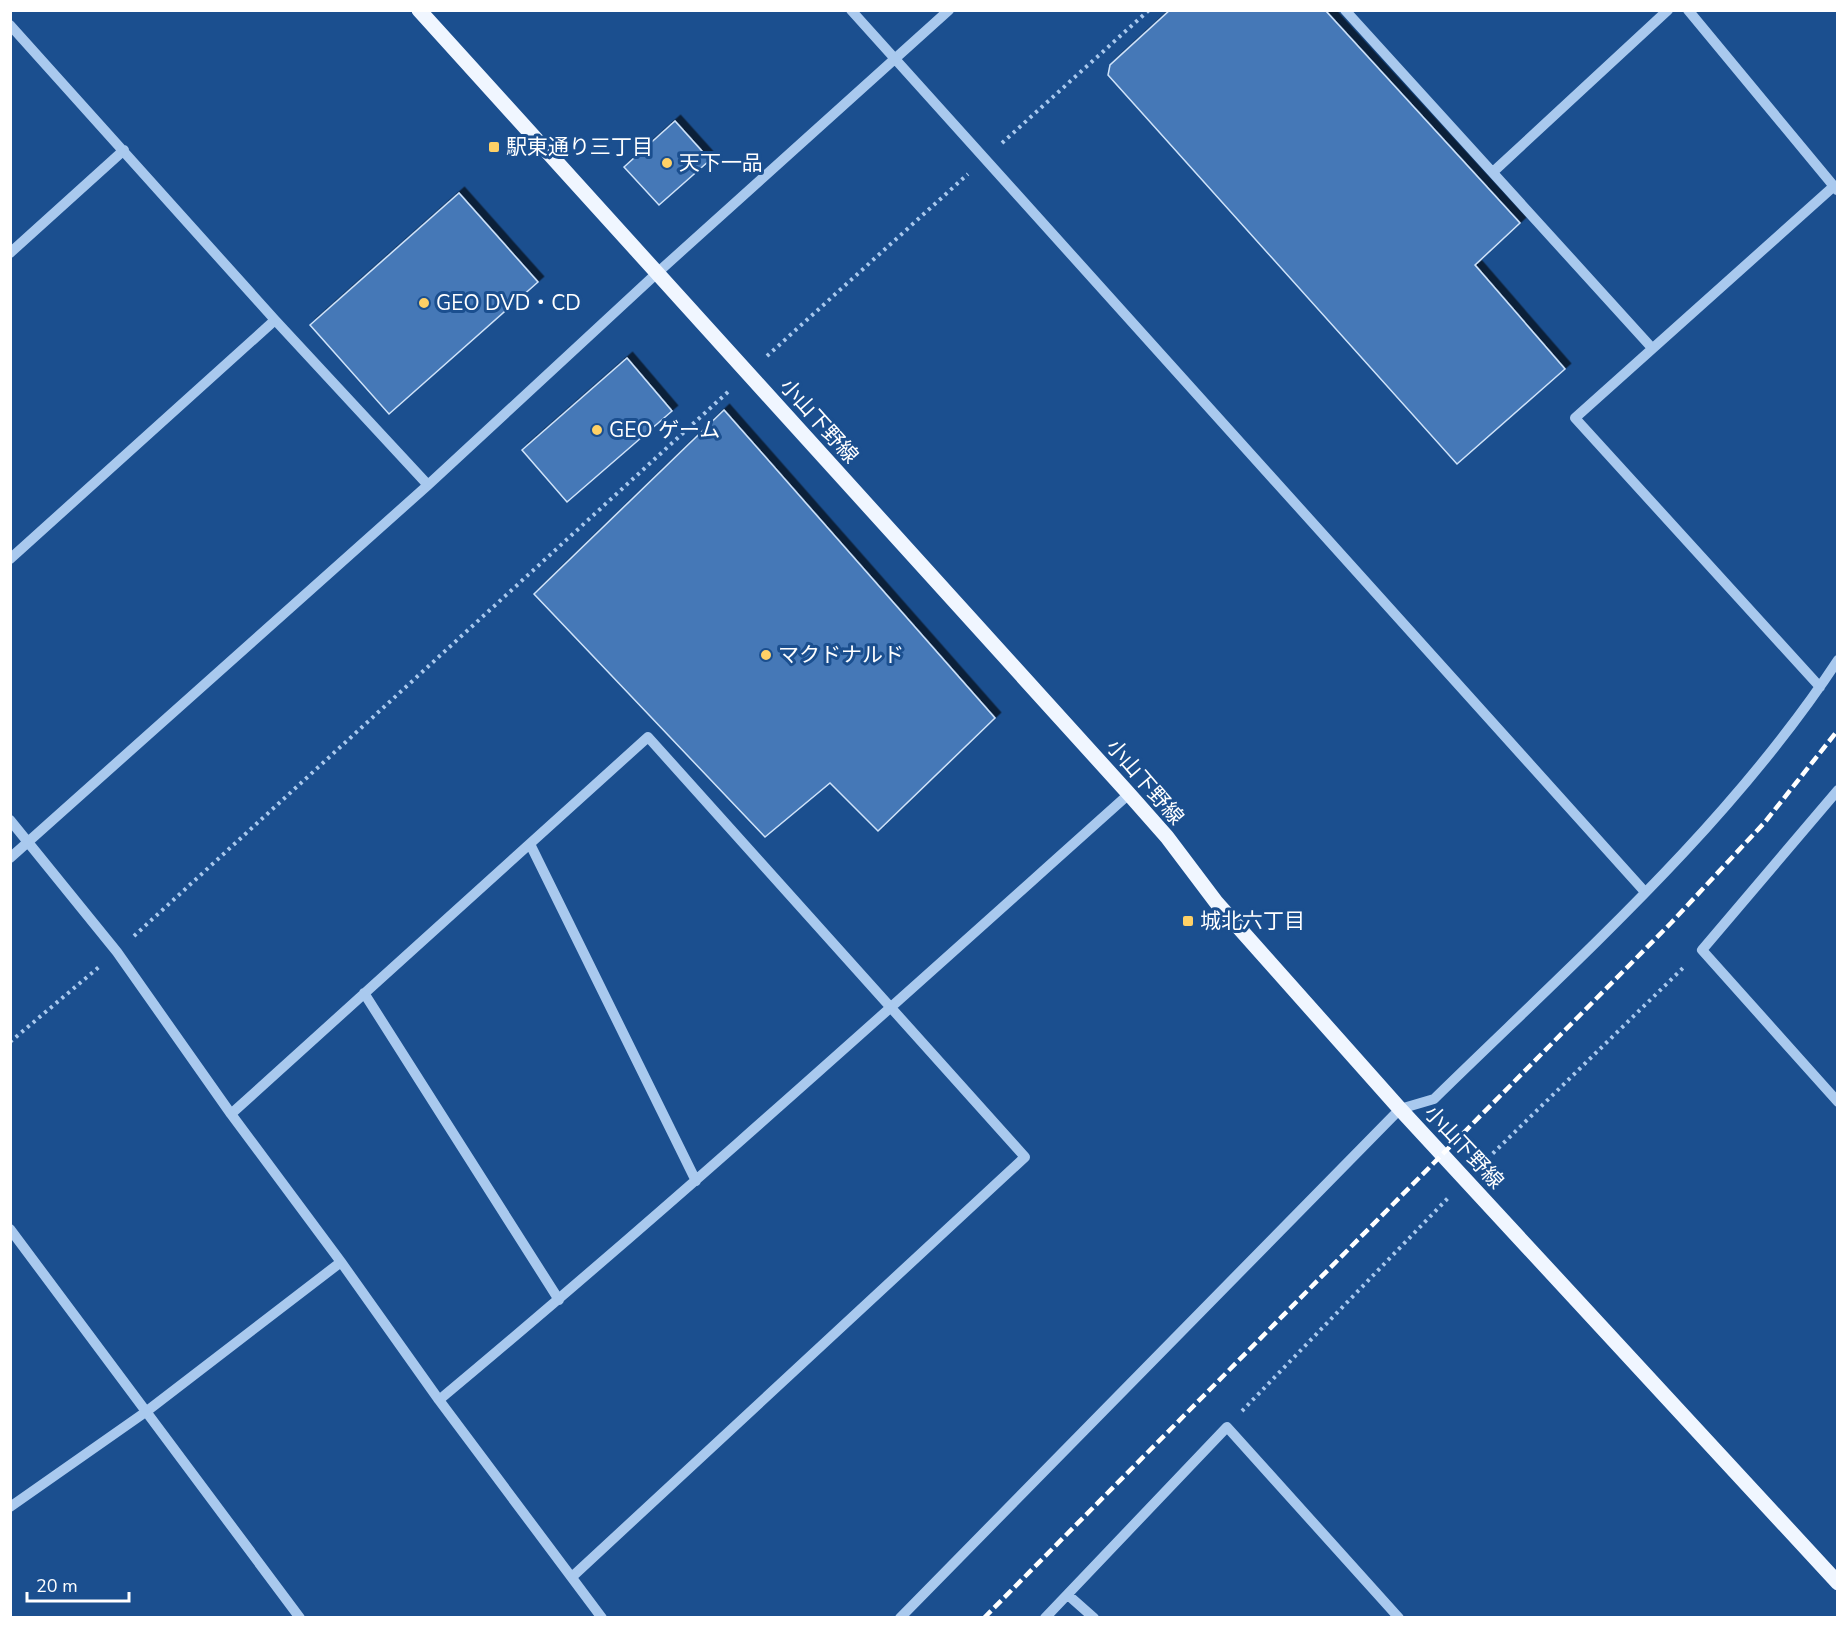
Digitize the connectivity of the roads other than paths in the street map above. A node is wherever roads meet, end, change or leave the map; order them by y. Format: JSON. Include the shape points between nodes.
{"nodes":[{"id":1,"x":418,"y":10,"type":"edge"},
{"id":2,"x":850,"y":10,"type":"edge"},
{"id":3,"x":948,"y":10,"type":"edge"},
{"id":4,"x":1346,"y":10,"type":"edge"},
{"id":5,"x":1668,"y":10,"type":"edge"},
{"id":6,"x":1688,"y":10,"type":"edge"},
{"id":7,"x":10,"y":26,"type":"edge"},
{"id":8,"x":894,"y":60,"type":"junction"},
{"id":9,"x":124,"y":150,"type":"junction"},
{"id":10,"x":1493,"y":172,"type":"junction"},
{"id":11,"x":1835,"y":189,"type":"edge"},
{"id":12,"x":10,"y":253,"type":"edge"},
{"id":13,"x":656,"y":274,"type":"junction"},
{"id":14,"x":275,"y":320,"type":"junction"},
{"id":15,"x":1652,"y":348,"type":"junction"},
{"id":16,"x":428,"y":485,"type":"junction"},
{"id":17,"x":10,"y":559,"type":"edge"},
{"id":18,"x":1838,"y":660,"type":"edge"},
{"id":19,"x":1820,"y":687,"type":"junction"},
{"id":20,"x":1838,"y":790,"type":"edge"},
{"id":21,"x":1129,"y":794,"type":"junction"},
{"id":22,"x":10,"y":820,"type":"edge"},
{"id":23,"x":27,"y":842,"type":"junction"},
{"id":24,"x":530,"y":844,"type":"junction"},
{"id":25,"x":10,"y":858,"type":"edge"},
{"id":26,"x":1645,"y":892,"type":"junction"},
{"id":27,"x":364,"y":993,"type":"junction"},
{"id":28,"x":890,"y":1008,"type":"junction"},
{"id":29,"x":1838,"y":1102,"type":"edge"},
{"id":30,"x":1400,"y":1109,"type":"junction"},
{"id":31,"x":231,"y":1114,"type":"junction"},
{"id":32,"x":696,"y":1181,"type":"junction"},
{"id":33,"x":10,"y":1229,"type":"edge"},
{"id":34,"x":341,"y":1262,"type":"junction"},
{"id":35,"x":559,"y":1300,"type":"junction"},
{"id":36,"x":439,"y":1400,"type":"junction"},
{"id":37,"x":147,"y":1411,"type":"junction"},
{"id":38,"x":10,"y":1507,"type":"edge"},
{"id":39,"x":573,"y":1576,"type":"junction"},
{"id":40,"x":1838,"y":1583,"type":"edge"},
{"id":41,"x":1068,"y":1595,"type":"junction"},
{"id":42,"x":300,"y":1617,"type":"edge"},
{"id":43,"x":602,"y":1617,"type":"edge"},
{"id":44,"x":900,"y":1617,"type":"edge"},
{"id":45,"x":1045,"y":1617,"type":"edge"},
{"id":46,"x":1094,"y":1617,"type":"edge"},
{"id":47,"x":1399,"y":1617,"type":"edge"}],
"edges":[{"from":1,"to":13,"type":"main road","name":"小山下野線"},
{"from":2,"to":8,"type":"street"},
{"from":3,"to":8,"type":"street"},
{"from":4,"to":10,"type":"street"},
{"from":5,"to":10,"type":"street"},
{"from":6,"to":11,"type":"street"},
{"from":7,"to":9,"type":"street"},
{"from":8,"to":13,"type":"street"},
{"from":8,"to":26,"type":"street"},
{"from":9,"to":12,"type":"street"},
{"from":9,"to":14,"type":"street"},
{"from":10,"to":15,"type":"street"},
{"from":11,"to":15,"type":"street"},
{"from":13,"to":16,"type":"street"},
{"from":13,"to":21,"type":"main road","name":"小山下野線"},
{"from":14,"to":16,"type":"street"},
{"from":14,"to":17,"type":"street"},
{"from":15,"to":19,"type":"street","via":[[1575,418]]},
{"from":16,"to":23,"type":"street"},
{"from":18,"to":19,"type":"street"},
{"from":19,"to":26,"type":"street","via":[[1737,794]]},
{"from":20,"to":29,"type":"street","via":[[1702,950]]},
{"from":21,"to":28,"type":"street"},
{"from":21,"to":30,"type":"main road","name":"小山下野線","via":[[1216,902]]},
{"from":22,"to":23,"type":"street"},
{"from":23,"to":25,"type":"street"},
{"from":23,"to":31,"type":"street","via":[[117,952]]},
{"from":24,"to":27,"type":"street"},
{"from":24,"to":28,"type":"street","via":[[648,737]]},
{"from":24,"to":32,"type":"street"},
{"from":26,"to":30,"type":"street","via":[[1434,1100]]},
{"from":27,"to":31,"type":"street"},
{"from":27,"to":35,"type":"street"},
{"from":28,"to":32,"type":"street"},
{"from":28,"to":39,"type":"street","via":[[1025,1157]]},
{"from":30,"to":40,"type":"main road","name":"小山下野線"},
{"from":30,"to":44,"type":"street"},
{"from":31,"to":34,"type":"street"},
{"from":32,"to":35,"type":"street"},
{"from":33,"to":37,"type":"street"},
{"from":34,"to":36,"type":"street"},
{"from":34,"to":37,"type":"street"},
{"from":35,"to":36,"type":"street"},
{"from":36,"to":39,"type":"street"},
{"from":37,"to":38,"type":"street"},
{"from":37,"to":42,"type":"street"},
{"from":39,"to":43,"type":"street"},
{"from":41,"to":45,"type":"street"},
{"from":41,"to":46,"type":"street"},
{"from":41,"to":47,"type":"street","via":[[1227,1427]]}]}
